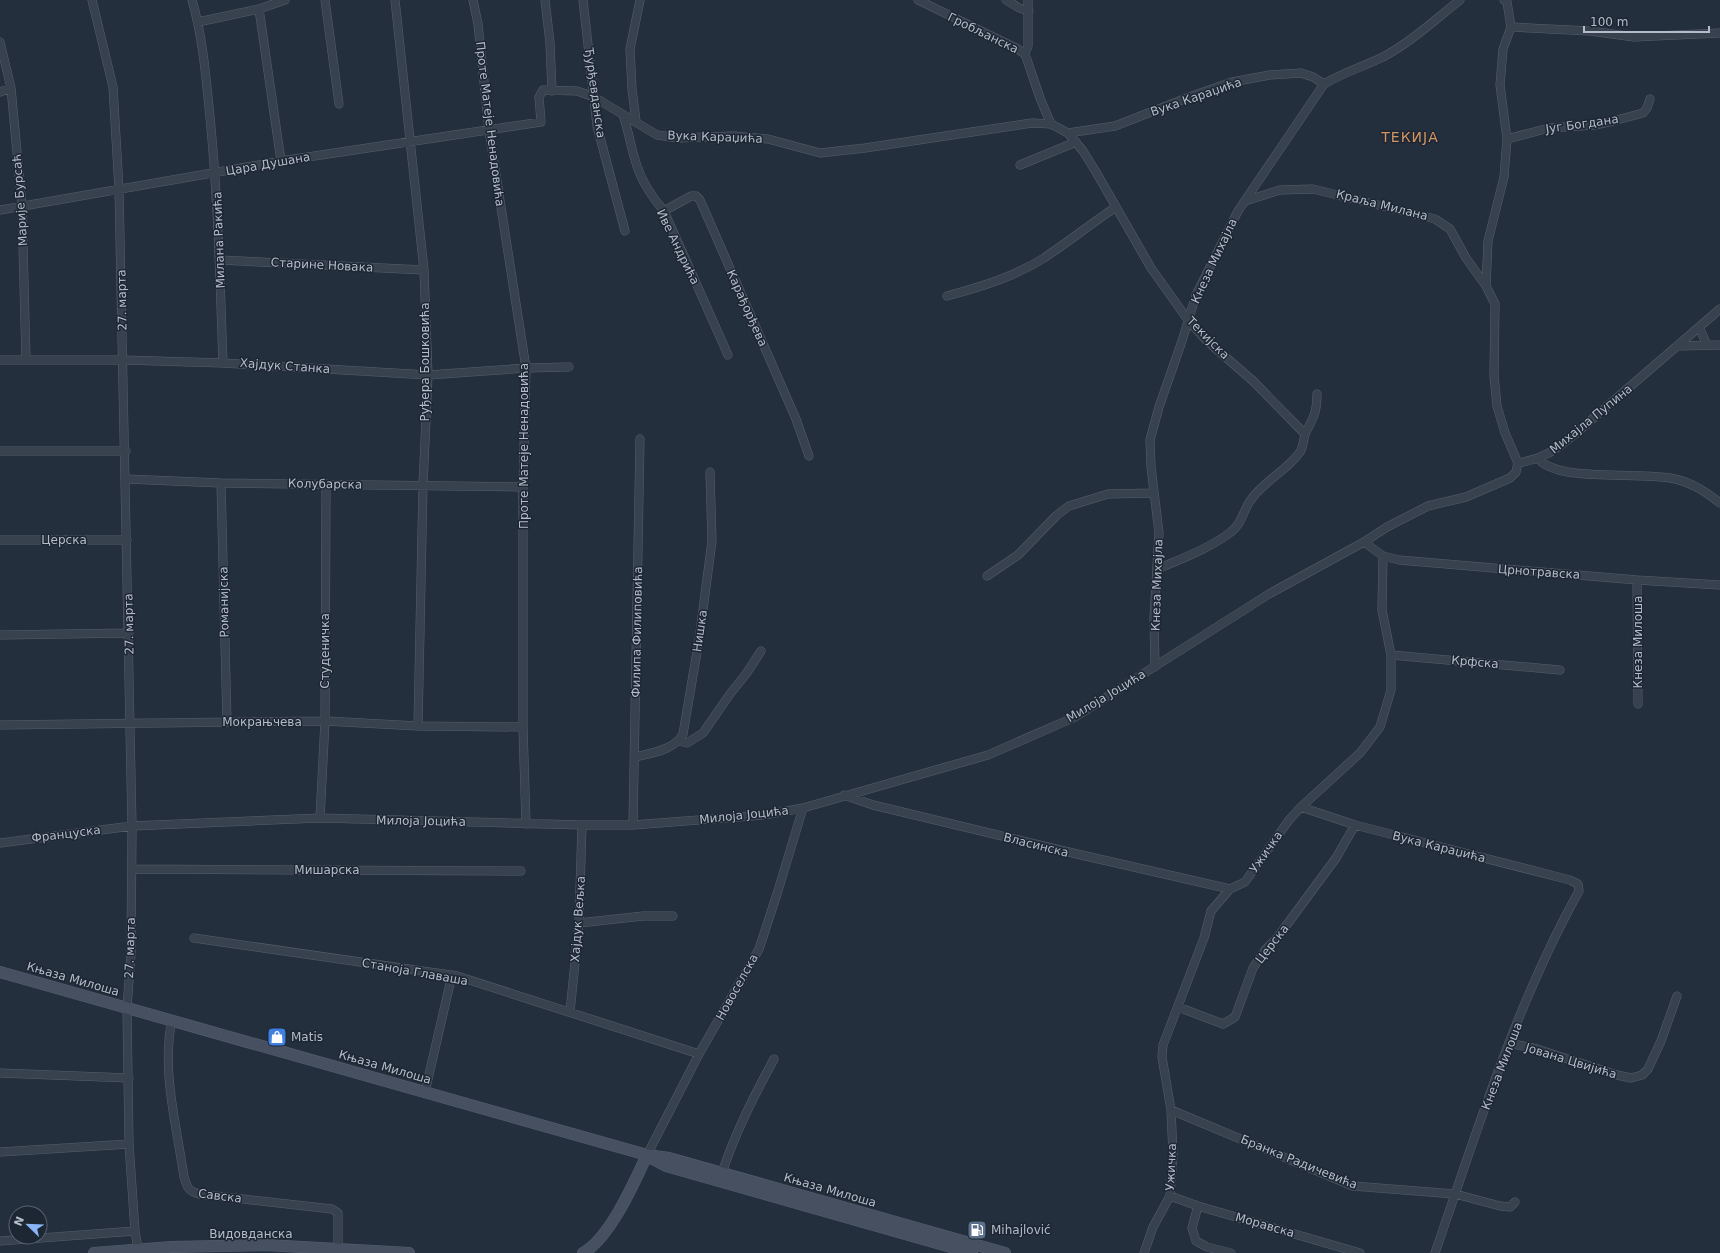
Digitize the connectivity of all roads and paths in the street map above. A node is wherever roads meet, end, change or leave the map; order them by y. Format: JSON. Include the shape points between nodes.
{"nodes":[{"id":1,"x":92,"y":0,"type":"edge"},
{"id":2,"x":192,"y":0,"type":"edge"},
{"id":3,"x":285,"y":0,"type":"edge"},
{"id":4,"x":325,"y":0,"type":"edge"},
{"id":5,"x":395,"y":0,"type":"edge"},
{"id":6,"x":473,"y":0,"type":"edge"},
{"id":7,"x":545,"y":0,"type":"edge"},
{"id":8,"x":583,"y":0,"type":"edge"},
{"id":9,"x":640,"y":0,"type":"edge"},
{"id":10,"x":918,"y":0,"type":"edge"},
{"id":11,"x":1006,"y":0,"type":"edge"},
{"id":12,"x":1028,"y":0,"type":"edge"},
{"id":13,"x":1460,"y":0,"type":"edge"},
{"id":14,"x":1504,"y":0,"type":"edge"},
{"id":15,"x":259,"y":9,"type":"junction"},
{"id":16,"x":1029,"y":11,"type":"junction"},
{"id":17,"x":198,"y":22,"type":"junction"},
{"id":18,"x":1511,"y":27,"type":"junction"},
{"id":19,"x":1720,"y":33,"type":"edge"},
{"id":20,"x":0,"y":42,"type":"edge"},
{"id":21,"x":1025,"y":54,"type":"junction"},
{"id":22,"x":1324,"y":84,"type":"junction"},
{"id":23,"x":11,"y":88,"type":"junction"},
{"id":24,"x":552,"y":91,"type":"junction"},
{"id":25,"x":0,"y":92,"type":"edge"},
{"id":26,"x":594,"y":97,"type":"junction"},
{"id":27,"x":1650,"y":99,"type":"dead end"},
{"id":28,"x":339,"y":104,"type":"dead end"},
{"id":29,"x":622,"y":115,"type":"junction"},
{"id":30,"x":636,"y":121,"type":"junction"},
{"id":31,"x":1051,"y":124,"type":"junction"},
{"id":32,"x":489,"y":130,"type":"junction"},
{"id":33,"x":1068,"y":132,"type":"junction"},
{"id":34,"x":1507,"y":139,"type":"junction"},
{"id":35,"x":410,"y":141,"type":"junction"},
{"id":36,"x":1076,"y":142,"type":"junction"},
{"id":37,"x":281,"y":161,"type":"junction"},
{"id":38,"x":1020,"y":165,"type":"dead end"},
{"id":39,"x":216,"y":173,"type":"junction"},
{"id":40,"x":119,"y":188,"type":"junction"},
{"id":41,"x":1245,"y":201,"type":"junction"},
{"id":42,"x":22,"y":206,"type":"junction"},
{"id":43,"x":1116,"y":206,"type":"junction"},
{"id":44,"x":0,"y":210,"type":"edge"},
{"id":45,"x":664,"y":211,"type":"junction"},
{"id":46,"x":625,"y":231,"type":"dead end"},
{"id":47,"x":220,"y":260,"type":"junction"},
{"id":48,"x":424,"y":270,"type":"junction"},
{"id":49,"x":1486,"y":286,"type":"junction"},
{"id":50,"x":947,"y":296,"type":"dead end"},
{"id":51,"x":1720,"y":308,"type":"edge"},
{"id":52,"x":1188,"y":320,"type":"junction"},
{"id":53,"x":1699,"y":327,"type":"junction"},
{"id":54,"x":1708,"y":345,"type":"junction"},
{"id":55,"x":1720,"y":345,"type":"edge"},
{"id":56,"x":1677,"y":346,"type":"junction"},
{"id":57,"x":728,"y":355,"type":"dead end"},
{"id":58,"x":0,"y":360,"type":"edge"},
{"id":59,"x":26,"y":360,"type":"junction"},
{"id":60,"x":123,"y":360,"type":"junction"},
{"id":61,"x":222,"y":363,"type":"junction"},
{"id":62,"x":569,"y":367,"type":"dead end"},
{"id":63,"x":526,"y":368,"type":"junction"},
{"id":64,"x":428,"y":375,"type":"junction"},
{"id":65,"x":1317,"y":394,"type":"dead end"},
{"id":66,"x":1305,"y":434,"type":"junction"},
{"id":67,"x":640,"y":439,"type":"dead end"},
{"id":68,"x":0,"y":451,"type":"edge"},
{"id":69,"x":126,"y":451,"type":"junction"},
{"id":70,"x":809,"y":456,"type":"dead end"},
{"id":71,"x":1539,"y":459,"type":"junction"},
{"id":72,"x":1518,"y":464,"type":"junction"},
{"id":73,"x":710,"y":472,"type":"dead end"},
{"id":74,"x":126,"y":478,"type":"junction"},
{"id":75,"x":221,"y":483,"type":"junction"},
{"id":76,"x":326,"y":484,"type":"junction"},
{"id":77,"x":423,"y":485,"type":"junction"},
{"id":78,"x":523,"y":487,"type":"junction"},
{"id":79,"x":1154,"y":492,"type":"junction"},
{"id":80,"x":1720,"y":503,"type":"edge"},
{"id":81,"x":0,"y":540,"type":"edge"},
{"id":82,"x":127,"y":540,"type":"junction"},
{"id":83,"x":1364,"y":542,"type":"junction"},
{"id":84,"x":1383,"y":556,"type":"junction"},
{"id":85,"x":1158,"y":569,"type":"junction"},
{"id":86,"x":987,"y":576,"type":"dead end"},
{"id":87,"x":1637,"y":580,"type":"junction"},
{"id":88,"x":1720,"y":585,"type":"edge"},
{"id":89,"x":129,"y":633,"type":"junction"},
{"id":90,"x":0,"y":635,"type":"edge"},
{"id":91,"x":761,"y":651,"type":"dead end"},
{"id":92,"x":1391,"y":655,"type":"junction"},
{"id":93,"x":1155,"y":667,"type":"junction"},
{"id":94,"x":1560,"y":670,"type":"dead end"},
{"id":95,"x":1638,"y":704,"type":"dead end"},
{"id":96,"x":325,"y":721,"type":"junction"},
{"id":97,"x":227,"y":722,"type":"junction"},
{"id":98,"x":130,"y":723,"type":"junction"},
{"id":99,"x":0,"y":724,"type":"edge"},
{"id":100,"x":418,"y":726,"type":"junction"},
{"id":101,"x":523,"y":727,"type":"junction"},
{"id":102,"x":680,"y":741,"type":"junction"},
{"id":103,"x":635,"y":757,"type":"junction"},
{"id":104,"x":844,"y":795,"type":"junction"},
{"id":105,"x":1301,"y":807,"type":"junction"},
{"id":106,"x":803,"y":808,"type":"junction"},
{"id":107,"x":320,"y":818,"type":"junction"},
{"id":108,"x":526,"y":824,"type":"junction"},
{"id":109,"x":582,"y":825,"type":"junction"},
{"id":110,"x":633,"y":825,"type":"junction"},
{"id":111,"x":1355,"y":825,"type":"junction"},
{"id":112,"x":132,"y":826,"type":"junction"},
{"id":113,"x":0,"y":843,"type":"edge"},
{"id":114,"x":132,"y":869,"type":"junction"},
{"id":115,"x":521,"y":871,"type":"dead end"},
{"id":116,"x":1578,"y":884,"type":"joint"},
{"id":117,"x":1230,"y":889,"type":"junction"},
{"id":118,"x":673,"y":916,"type":"dead end"},
{"id":119,"x":579,"y":923,"type":"junction"},
{"id":120,"x":194,"y":938,"type":"dead end"},
{"id":121,"x":0,"y":972,"type":"edge"},
{"id":122,"x":452,"y":976,"type":"junction"},
{"id":123,"x":1677,"y":996,"type":"dead end"},
{"id":124,"x":1178,"y":1007,"type":"junction"},
{"id":125,"x":127,"y":1008,"type":"junction"},
{"id":126,"x":570,"y":1012,"type":"junction"},
{"id":127,"x":172,"y":1020,"type":"junction"},
{"id":128,"x":1509,"y":1043,"type":"junction"},
{"id":129,"x":699,"y":1054,"type":"junction"},
{"id":130,"x":774,"y":1059,"type":"dead end"},
{"id":131,"x":0,"y":1073,"type":"edge"},
{"id":132,"x":129,"y":1078,"type":"junction"},
{"id":133,"x":425,"y":1092,"type":"junction"},
{"id":134,"x":1171,"y":1110,"type":"junction"},
{"id":135,"x":129,"y":1144,"type":"junction"},
{"id":136,"x":0,"y":1152,"type":"edge"},
{"id":137,"x":647,"y":1155,"type":"junction"},
{"id":138,"x":722,"y":1173,"type":"junction"},
{"id":139,"x":1455,"y":1194,"type":"junction"},
{"id":140,"x":1170,"y":1196,"type":"junction"},
{"id":141,"x":1515,"y":1202,"type":"dead end"},
{"id":142,"x":1198,"y":1206,"type":"junction"},
{"id":143,"x":135,"y":1231,"type":"junction"},
{"id":144,"x":0,"y":1241,"type":"edge"},
{"id":145,"x":338,"y":1249,"type":"junction"},
{"id":146,"x":138,"y":1250,"type":"junction"},
{"id":147,"x":94,"y":1253,"type":"edge"},
{"id":148,"x":409,"y":1253,"type":"edge"},
{"id":149,"x":584,"y":1253,"type":"edge"},
{"id":150,"x":972,"y":1253,"type":"edge"},
{"id":151,"x":1005,"y":1253,"type":"edge"},
{"id":152,"x":1144,"y":1253,"type":"edge"},
{"id":153,"x":1231,"y":1253,"type":"edge"},
{"id":154,"x":1360,"y":1253,"type":"edge"},
{"id":155,"x":1435,"y":1253,"type":"edge"}],
"edges":[{"from":1,"to":40,"type":"street","name":"27. марта","via":[[113,87]]},
{"from":2,"to":17,"type":"street","name":"Милана Ракића"},
{"from":3,"to":15,"type":"street"},
{"from":4,"to":28,"type":"street"},
{"from":5,"to":35,"type":"street","name":"Руђера Бошковића"},
{"from":6,"to":32,"type":"street","name":"Проте Матеје Ненадовића","via":[[478,24]]},
{"from":7,"to":24,"type":"street"},
{"from":8,"to":26,"type":"street","name":"Ђурђевданска"},
{"from":9,"to":30,"type":"street","via":[[630,49]]},
{"from":10,"to":21,"type":"street","name":"Гробљанска"},
{"from":11,"to":16,"type":"street"},
{"from":12,"to":16,"type":"street"},
{"from":13,"to":22,"type":"street","name":"Кнеза Михајла","via":[[1398,48]]},
{"from":14,"to":18,"type":"street","via":[[1507,2]]},
{"from":15,"to":17,"type":"street"},
{"from":15,"to":37,"type":"street"},
{"from":16,"to":21,"type":"street","via":[[1028,46]]},
{"from":17,"to":39,"type":"street","name":"Милана Ракића"},
{"from":18,"to":19,"type":"street","via":[[1590,31],[1634,37]]},
{"from":18,"to":34,"type":"street","via":[[1503,49],[1500,85]]},
{"from":20,"to":23,"type":"street","name":"Марије Бурсаћ"},
{"from":21,"to":31,"type":"street","name":"Гробљанска"},
{"from":22,"to":33,"type":"street","name":"Вука Караџића","via":[[1301,73],[1270,75],[1232,82],[1115,126]]},
{"from":22,"to":41,"type":"street","name":"Кнеза Михајла"},
{"from":23,"to":25,"type":"street"},
{"from":23,"to":42,"type":"street","name":"Марије Бурсаћ"},
{"from":24,"to":26,"type":"street","name":"Вука Караџића","via":[[577,91]]},
{"from":24,"to":32,"type":"street","name":"Цара Душана","via":[[542,91],[539,97],[541,122]]},
{"from":26,"to":29,"type":"street","name":"Вука Караџића"},
{"from":26,"to":46,"type":"street","name":"Ђурђевданска","via":[[597,126]]},
{"from":27,"to":34,"type":"street","name":"Југ Богдана","via":[[1643,113],[1595,125],[1549,128]]},
{"from":29,"to":30,"type":"street","name":"Вука Караџића"},
{"from":29,"to":45,"type":"street","name":"Иве Андрића","via":[[637,166],[654,199]]},
{"from":30,"to":31,"type":"street","name":"Вука Караџића","via":[[657,135],[678,138],[734,136],[768,139],[820,153],[1032,123]]},
{"from":31,"to":33,"type":"street"},
{"from":32,"to":35,"type":"street","name":"Цара Душана"},
{"from":32,"to":63,"type":"street","name":"Проте Матеје Ненадовића"},
{"from":33,"to":36,"type":"street","name":"Текијска"},
{"from":34,"to":49,"type":"street","via":[[1504,177],[1488,241]]},
{"from":35,"to":37,"type":"street","name":"Цара Душана"},
{"from":35,"to":48,"type":"street","name":"Руђера Бошковића"},
{"from":36,"to":38,"type":"street"},
{"from":36,"to":43,"type":"street","name":"Текијска"},
{"from":37,"to":39,"type":"street","name":"Цара Душана"},
{"from":39,"to":40,"type":"street","name":"Цара Душана"},
{"from":39,"to":47,"type":"street","name":"Милана Ракића"},
{"from":40,"to":42,"type":"street","name":"Цара Душана"},
{"from":40,"to":60,"type":"street","name":"27. марта"},
{"from":41,"to":49,"type":"street","name":"Краља Милана","via":[[1280,190],[1313,189],[1435,219],[1450,229]]},
{"from":41,"to":52,"type":"street","name":"Кнеза Михајла","via":[[1196,295]]},
{"from":42,"to":44,"type":"street","name":"Цара Душана"},
{"from":42,"to":59,"type":"street","name":"Марије Бурсаћ"},
{"from":43,"to":50,"type":"street","via":[[1043,258],[1016,273]]},
{"from":43,"to":52,"type":"street","name":"Текијска","via":[[1151,268]]},
{"from":45,"to":57,"type":"street","name":"Иве Андрића"},
{"from":45,"to":70,"type":"street","name":"Карађорђева","via":[[691,196],[696,196],[700,200],[796,419]]},
{"from":47,"to":48,"type":"street","name":"Старине Новака"},
{"from":47,"to":61,"type":"street","name":"Милана Ракића"},
{"from":48,"to":64,"type":"street","name":"Руђера Бошковића"},
{"from":49,"to":72,"type":"street","name":"Краља Милана","via":[[1495,304],[1494,376],[1497,406]]},
{"from":51,"to":53,"type":"street","name":"Михајла Пупина"},
{"from":52,"to":66,"type":"street","name":"Текијска"},
{"from":52,"to":79,"type":"street","name":"Кнеза Михајла","via":[[1150,440]]},
{"from":53,"to":54,"type":"street"},
{"from":53,"to":56,"type":"street","name":"Михајла Пупина"},
{"from":54,"to":55,"type":"street"},
{"from":54,"to":56,"type":"street"},
{"from":56,"to":71,"type":"street","name":"Михајла Пупина","via":[[1575,434]]},
{"from":58,"to":59,"type":"street","name":"Хајдук Станка"},
{"from":59,"to":60,"type":"street","name":"Хајдук Станка"},
{"from":60,"to":61,"type":"street","name":"Хајдук Станка"},
{"from":60,"to":69,"type":"street","name":"27. марта"},
{"from":61,"to":64,"type":"street","name":"Хајдук Станка"},
{"from":62,"to":63,"type":"street","name":"Хајдук Станка"},
{"from":63,"to":64,"type":"street","name":"Хајдук Станка"},
{"from":63,"to":78,"type":"street","name":"Проте Матеје Ненадовића"},
{"from":64,"to":77,"type":"street","name":"Руђера Бошковића"},
{"from":65,"to":66,"type":"street","via":[[1317,409]]},
{"from":66,"to":85,"type":"street","via":[[1301,450],[1293,462],[1250,501],[1243,518],[1233,531],[1206,547]]},
{"from":67,"to":103,"type":"street","name":"Филипа Филиповића"},
{"from":68,"to":69,"type":"street"},
{"from":69,"to":74,"type":"street","name":"27. марта"},
{"from":71,"to":72,"type":"street","name":"Михајла Пупина"},
{"from":71,"to":80,"type":"street","via":[[1543,464],[1576,473],[1650,475],[1675,479],[1702,488]]},
{"from":72,"to":83,"type":"street","via":[[1516,472],[1510,478],[1466,497],[1428,506]]},
{"from":73,"to":102,"type":"street","name":"Нишка","via":[[712,541],[699,640]]},
{"from":74,"to":75,"type":"street","name":"Колубарска"},
{"from":74,"to":82,"type":"street","name":"27. марта"},
{"from":75,"to":76,"type":"street","name":"Колубарска"},
{"from":75,"to":97,"type":"street","name":"Романијска"},
{"from":76,"to":77,"type":"street","name":"Колубарска"},
{"from":76,"to":96,"type":"street","name":"Студеничка"},
{"from":77,"to":78,"type":"street","name":"Колубарска"},
{"from":77,"to":100,"type":"street","name":"Руђера Бошковића"},
{"from":78,"to":101,"type":"street","name":"Проте Матеје Ненадовића"},
{"from":79,"to":85,"type":"street","name":"Кнеза Михајла","via":[[1159,533]]},
{"from":79,"to":86,"type":"street","via":[[1108,494],[1069,506],[1018,555]]},
{"from":81,"to":82,"type":"street","name":"Церска"},
{"from":82,"to":89,"type":"street","name":"27. марта"},
{"from":83,"to":84,"type":"street","name":"Црнотравска"},
{"from":83,"to":93,"type":"street","name":"Милоја Јоцића","via":[[1269,594]]},
{"from":84,"to":87,"type":"street","name":"Црнотравска","via":[[1449,566]]},
{"from":84,"to":92,"type":"street","name":"Ужичка","via":[[1382,610]]},
{"from":85,"to":93,"type":"street","name":"Кнеза Михајла","via":[[1154,618]]},
{"from":87,"to":88,"type":"street","name":"Црнотравска"},
{"from":87,"to":95,"type":"street","name":"Кнеза Милоша"},
{"from":89,"to":90,"type":"street"},
{"from":89,"to":98,"type":"street","name":"27. марта"},
{"from":91,"to":102,"type":"street","via":[[703,733],[687,743]]},
{"from":92,"to":94,"type":"street","name":"Крфска"},
{"from":92,"to":105,"type":"street","name":"Ужичка","via":[[1391,690],[1380,727],[1360,753]]},
{"from":93,"to":104,"type":"street","name":"Милоја Јоцића","via":[[1076,717],[988,756]]},
{"from":96,"to":97,"type":"street","name":"Мокрањчева"},
{"from":96,"to":100,"type":"street","name":"Мокрањчева"},
{"from":96,"to":107,"type":"street","name":"Студеничка"},
{"from":97,"to":98,"type":"street","name":"Мокрањчева"},
{"from":98,"to":99,"type":"street","name":"Мокрањчева"},
{"from":98,"to":112,"type":"street","name":"27. марта"},
{"from":100,"to":101,"type":"street","name":"Мокрањчева"},
{"from":101,"to":108,"type":"street","name":"Проте Матеје Ненадовића"},
{"from":102,"to":103,"type":"street","via":[[662,750]]},
{"from":103,"to":110,"type":"street","name":"Филипа Филиповића"},
{"from":104,"to":106,"type":"street","name":"Милоја Јоцића"},
{"from":104,"to":117,"type":"street","name":"Власинска","via":[[880,807]]},
{"from":105,"to":111,"type":"street","name":"Вука Караџића"},
{"from":105,"to":117,"type":"street","name":"Ужичка","via":[[1245,882]]},
{"from":106,"to":110,"type":"street","name":"Милоја Јоцића","via":[[764,815]]},
{"from":106,"to":129,"type":"street","name":"Новоселска","via":[[759,949]]},
{"from":107,"to":108,"type":"street","name":"Милоја Јоцића"},
{"from":107,"to":112,"type":"street","name":"Милоја Јоцића"},
{"from":108,"to":109,"type":"street","name":"Милоја Јоцића"},
{"from":109,"to":110,"type":"street","name":"Милоја Јоцића"},
{"from":109,"to":119,"type":"street","name":"Хајдук Вељка"},
{"from":111,"to":116,"type":"street","name":"Вука Караџића"},
{"from":111,"to":124,"type":"street","name":"Церска","via":[[1336,858],[1277,938],[1264,950],[1253,968],[1235,1017],[1224,1024]]},
{"from":112,"to":113,"type":"street","name":"Француска"},
{"from":112,"to":114,"type":"street","name":"27. марта"},
{"from":114,"to":115,"type":"street","name":"Мишарска"},
{"from":114,"to":125,"type":"street","name":"27. марта","via":[[131,954]]},
{"from":116,"to":128,"type":"street","name":"Кнеза Милоша","via":[[1579,891],[1553,939]]},
{"from":117,"to":124,"type":"street","name":"Ужичка","via":[[1211,910],[1204,938]]},
{"from":118,"to":119,"type":"street","via":[[643,916]]},
{"from":119,"to":126,"type":"street","name":"Хајдук Вељка"},
{"from":120,"to":122,"type":"street","name":"Станоја Главаша"},
{"from":121,"to":125,"type":"main road","name":"Књаза Милоша"},
{"from":122,"to":126,"type":"street","name":"Станоја Главаша"},
{"from":122,"to":133,"type":"street"},
{"from":123,"to":128,"type":"street","name":"Јована Цвијића","via":[[1648,1070],[1642,1075],[1631,1078],[1617,1075],[1537,1049]]},
{"from":124,"to":134,"type":"street","name":"Ужичка","via":[[1163,1045],[1162,1057]]},
{"from":125,"to":127,"type":"main road","name":"Књаза Милоша"},
{"from":125,"to":132,"type":"street","name":"27. марта"},
{"from":126,"to":129,"type":"street","name":"Станоја Главаша"},
{"from":127,"to":133,"type":"main road","name":"Књаза Милоша"},
{"from":127,"to":145,"type":"street","name":"Савска","via":[[168,1068],[184,1177],[190,1192],[332,1208],[338,1213]]},
{"from":128,"to":139,"type":"street","name":"Кнеза Милоша"},
{"from":129,"to":137,"type":"street","name":"Новоселска"},
{"from":130,"to":138,"type":"street","via":[[747,1109]]},
{"from":131,"to":132,"type":"street"},
{"from":132,"to":135,"type":"street","name":"27. марта"},
{"from":133,"to":137,"type":"main road","name":"Књаза Милоша"},
{"from":134,"to":139,"type":"street","name":"Бранка Радичевића","via":[[1353,1186]]},
{"from":134,"to":140,"type":"street","name":"Ужичка","via":[[1173,1154]]},
{"from":135,"to":136,"type":"street"},
{"from":135,"to":143,"type":"street","name":"27. марта"},
{"from":137,"to":138,"type":"main road","name":"Књаза Милоша"},
{"from":137,"to":149,"type":"main road","via":[[616,1214],[598,1240]]},
{"from":137,"to":150,"type":"main road","name":"Књаза Милоша","via":[[666,1166]]},
{"from":138,"to":151,"type":"main road","name":"Књаза Милоша"},
{"from":139,"to":141,"type":"street","name":"Бранка Радичевића","via":[[1500,1206],[1510,1207]]},
{"from":139,"to":155,"type":"street","name":"Кнеза Милоша"},
{"from":140,"to":142,"type":"street","name":"Моравска"},
{"from":140,"to":152,"type":"street","name":"Ужичка","via":[[1153,1227]]},
{"from":142,"to":153,"type":"street","via":[[1192,1228],[1196,1241],[1207,1247]]},
{"from":142,"to":154,"type":"street","name":"Моравска"},
{"from":143,"to":144,"type":"street"},
{"from":143,"to":146,"type":"street","name":"27. марта"},
{"from":145,"to":146,"type":"main road","name":"Видовданска","via":[[248,1245]]},
{"from":145,"to":148,"type":"main road","name":"Видовданска"},
{"from":146,"to":147,"type":"main road","name":"Видовданска"}]}
